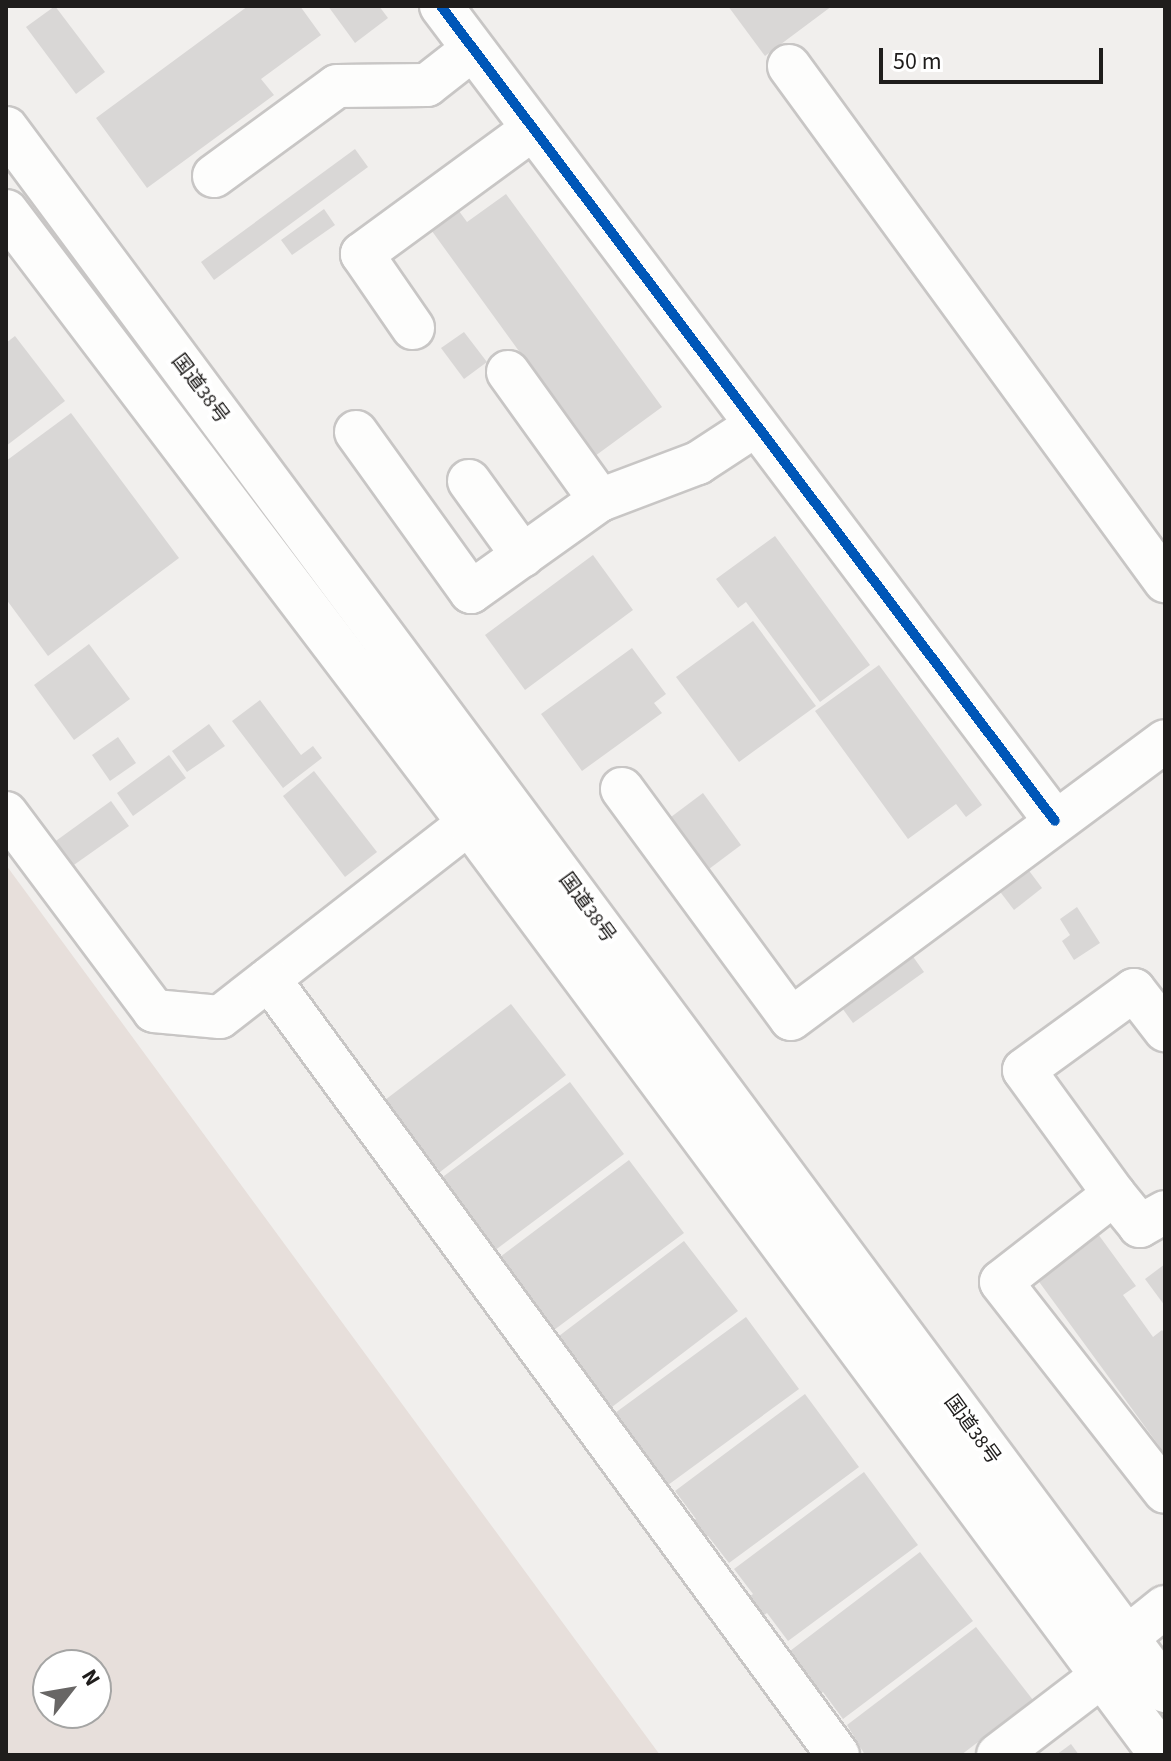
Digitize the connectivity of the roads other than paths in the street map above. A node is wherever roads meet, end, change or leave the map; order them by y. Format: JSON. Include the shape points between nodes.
{"nodes":[{"id":1,"x":441,"y":6,"type":"edge"},
{"id":2,"x":473,"y":49,"type":"junction"},
{"id":3,"x":789,"y":66,"type":"dead end"},
{"id":4,"x":6,"y":129,"type":"edge"},
{"id":5,"x":533,"y":129,"type":"junction"},
{"id":6,"x":214,"y":176,"type":"dead end"},
{"id":7,"x":6,"y":212,"type":"edge"},
{"id":8,"x":413,"y":328,"type":"dead end"},
{"id":9,"x":508,"y":372,"type":"dead end"},
{"id":10,"x":756,"y":425,"type":"junction"},
{"id":11,"x":356,"y":432,"type":"dead end"},
{"id":12,"x":469,"y":481,"type":"dead end"},
{"id":13,"x":600,"y":500,"type":"junction"},
{"id":14,"x":523,"y":556,"type":"junction"},
{"id":15,"x":1165,"y":581,"type":"edge"},
{"id":16,"x":1165,"y":741,"type":"edge"},
{"id":17,"x":622,"y":789,"type":"dead end"},
{"id":18,"x":504,"y":796,"type":"junction"},
{"id":19,"x":6,"y":813,"type":"edge"},
{"id":20,"x":1055,"y":821,"type":"junction"},
{"id":21,"x":470,"y":823,"type":"junction"},
{"id":22,"x":269,"y":979,"type":"junction"},
{"id":23,"x":1165,"y":1030,"type":"edge"},
{"id":24,"x":1114,"y":1194,"type":"junction"},
{"id":25,"x":1165,"y":1212,"type":"edge"},
{"id":26,"x":1165,"y":1492,"type":"edge"},
{"id":27,"x":1165,"y":1607,"type":"edge"},
{"id":28,"x":1108,"y":1658,"type":"junction"},
{"id":29,"x":1165,"y":1690,"type":"edge"},
{"id":30,"x":838,"y":1755,"type":"edge"},
{"id":31,"x":998,"y":1755,"type":"edge"},
{"id":32,"x":1162,"y":1755,"type":"edge"}],
"edges":[{"from":1,"to":2,"type":"street"},
{"from":2,"to":5,"type":"street"},
{"from":2,"to":6,"type":"street","via":[[427,85],[337,86]]},
{"from":3,"to":15,"type":"street"},
{"from":4,"to":18,"type":"highway","name":"国道38号"},
{"from":5,"to":8,"type":"street","via":[[362,254]]},
{"from":5,"to":10,"type":"street"},
{"from":7,"to":21,"type":"highway","name":"国道38号"},
{"from":9,"to":13,"type":"street"},
{"from":10,"to":13,"type":"street","via":[[698,463]]},
{"from":10,"to":20,"type":"street"},
{"from":11,"to":14,"type":"street","via":[[471,592]]},
{"from":12,"to":14,"type":"street"},
{"from":13,"to":14,"type":"street"},
{"from":16,"to":20,"type":"street"},
{"from":17,"to":20,"type":"street","via":[[791,1019]]},
{"from":18,"to":21,"type":"street"},
{"from":18,"to":28,"type":"highway","name":"国道38号"},
{"from":19,"to":22,"type":"street","via":[[154,1011],[220,1017]]},
{"from":21,"to":22,"type":"street"},
{"from":21,"to":28,"type":"highway","name":"国道38号"},
{"from":22,"to":30,"type":"street"},
{"from":23,"to":24,"type":"street","via":[[1134,990],[1024,1070]]},
{"from":24,"to":25,"type":"street","via":[[1140,1226]]},
{"from":24,"to":26,"type":"street","via":[[1001,1282]]},
{"from":27,"to":28,"type":"street"},
{"from":28,"to":29,"type":"highway","name":"国道38号"},
{"from":28,"to":31,"type":"street"},
{"from":28,"to":32,"type":"highway","name":"国道38号"}]}
